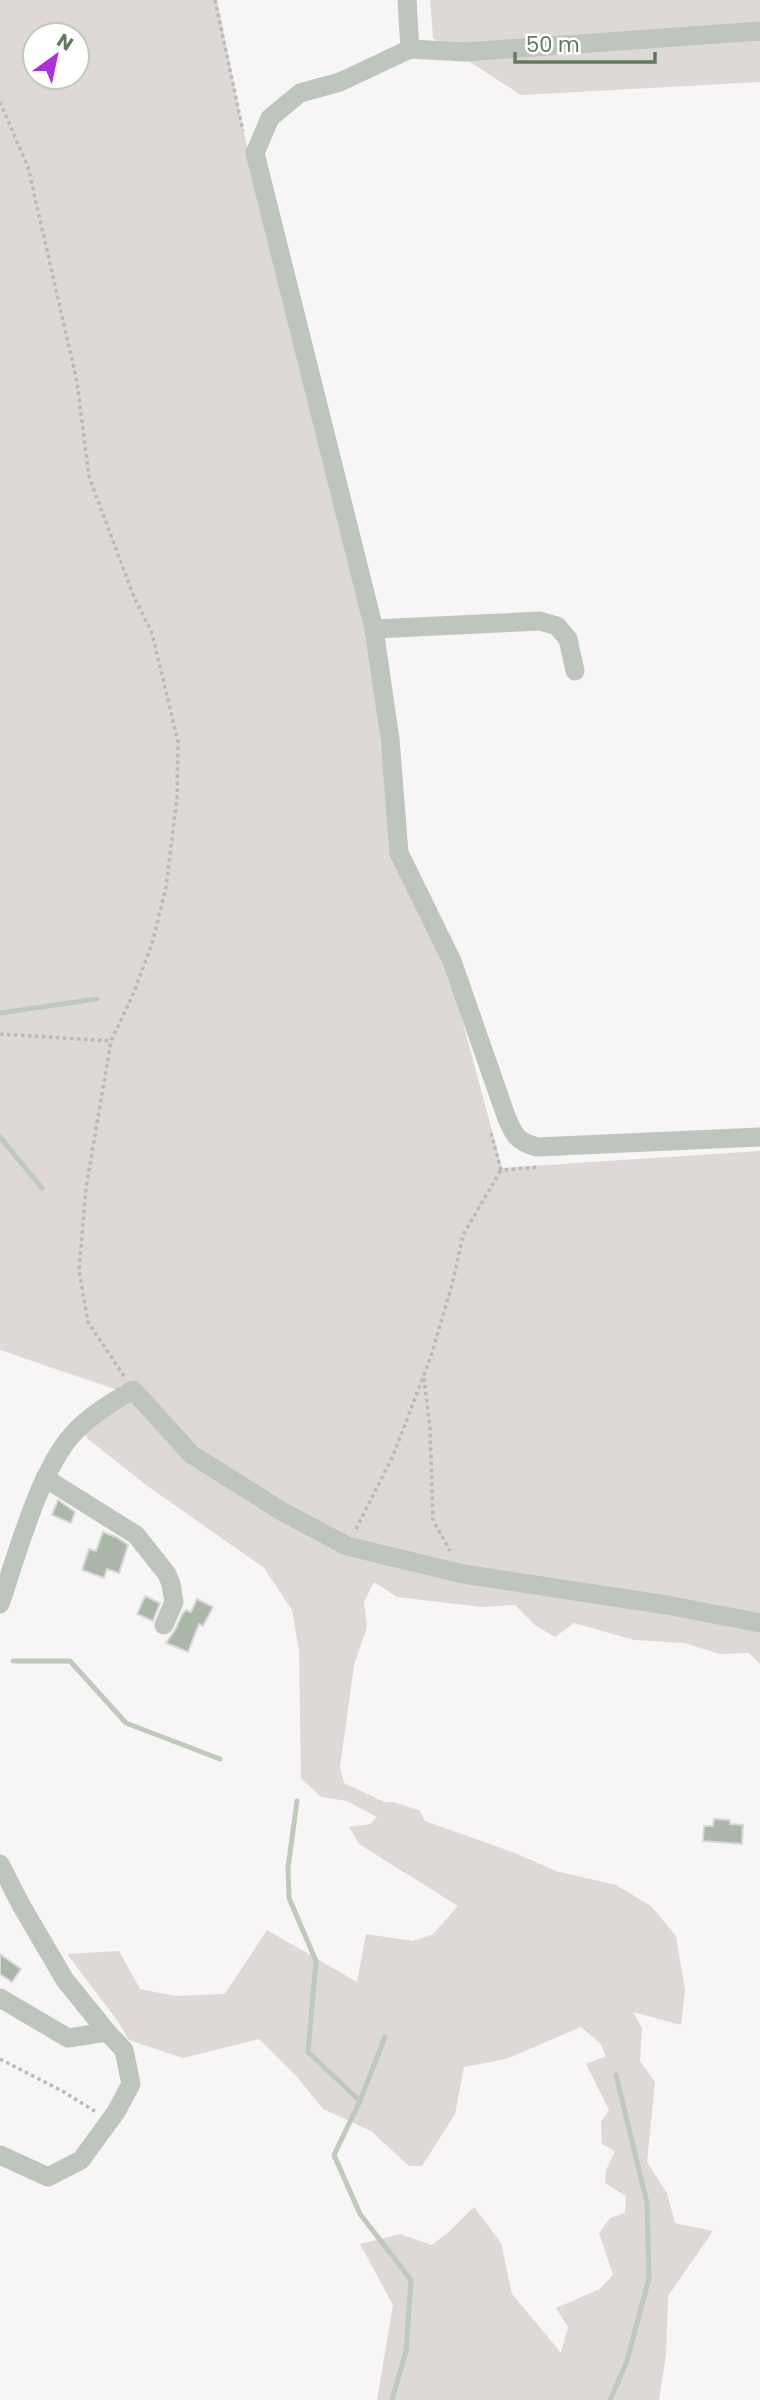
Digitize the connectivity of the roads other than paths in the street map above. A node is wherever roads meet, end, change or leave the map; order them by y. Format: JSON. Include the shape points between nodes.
{"nodes":[{"id":1,"x":407,"y":0,"type":"edge"},
{"id":2,"x":760,"y":31,"type":"edge"},
{"id":3,"x":410,"y":49,"type":"junction"},
{"id":4,"x":374,"y":629,"type":"junction"},
{"id":5,"x":575,"y":671,"type":"dead end"},
{"id":6,"x":760,"y":1137,"type":"edge"},
{"id":7,"x":45,"y":1478,"type":"junction"},
{"id":8,"x":0,"y":1604,"type":"edge"},
{"id":9,"x":760,"y":1623,"type":"edge"},
{"id":10,"x":164,"y":1625,"type":"dead end"},
{"id":11,"x":0,"y":1864,"type":"edge"},
{"id":12,"x":0,"y":1998,"type":"edge"},
{"id":13,"x":107,"y":2032,"type":"junction"},
{"id":14,"x":0,"y":2155,"type":"edge"}],
"edges":[{"from":1,"to":3,"type":"street"},
{"from":2,"to":3,"type":"street","via":[[465,52]]},
{"from":3,"to":4,"type":"street","via":[[340,82],[300,93],[270,118],[255,153]]},
{"from":4,"to":5,"type":"street","via":[[540,621],[557,626],[568,639]]},
{"from":4,"to":6,"type":"street","via":[[390,740],[399,853],[452,961],[513,1133],[521,1143],[537,1147]]},
{"from":7,"to":8,"type":"street"},
{"from":7,"to":9,"type":"street","via":[[70,1437],[133,1390],[191,1454],[347,1546],[463,1574]]},
{"from":7,"to":10,"type":"street","via":[[136,1535],[172,1584],[174,1602]]},
{"from":11,"to":13,"type":"street","via":[[65,1980]]},
{"from":12,"to":13,"type":"street","via":[[68,2038]]},
{"from":13,"to":14,"type":"street","via":[[124,2050],[131,2084],[81,2160],[48,2177]]}]}
